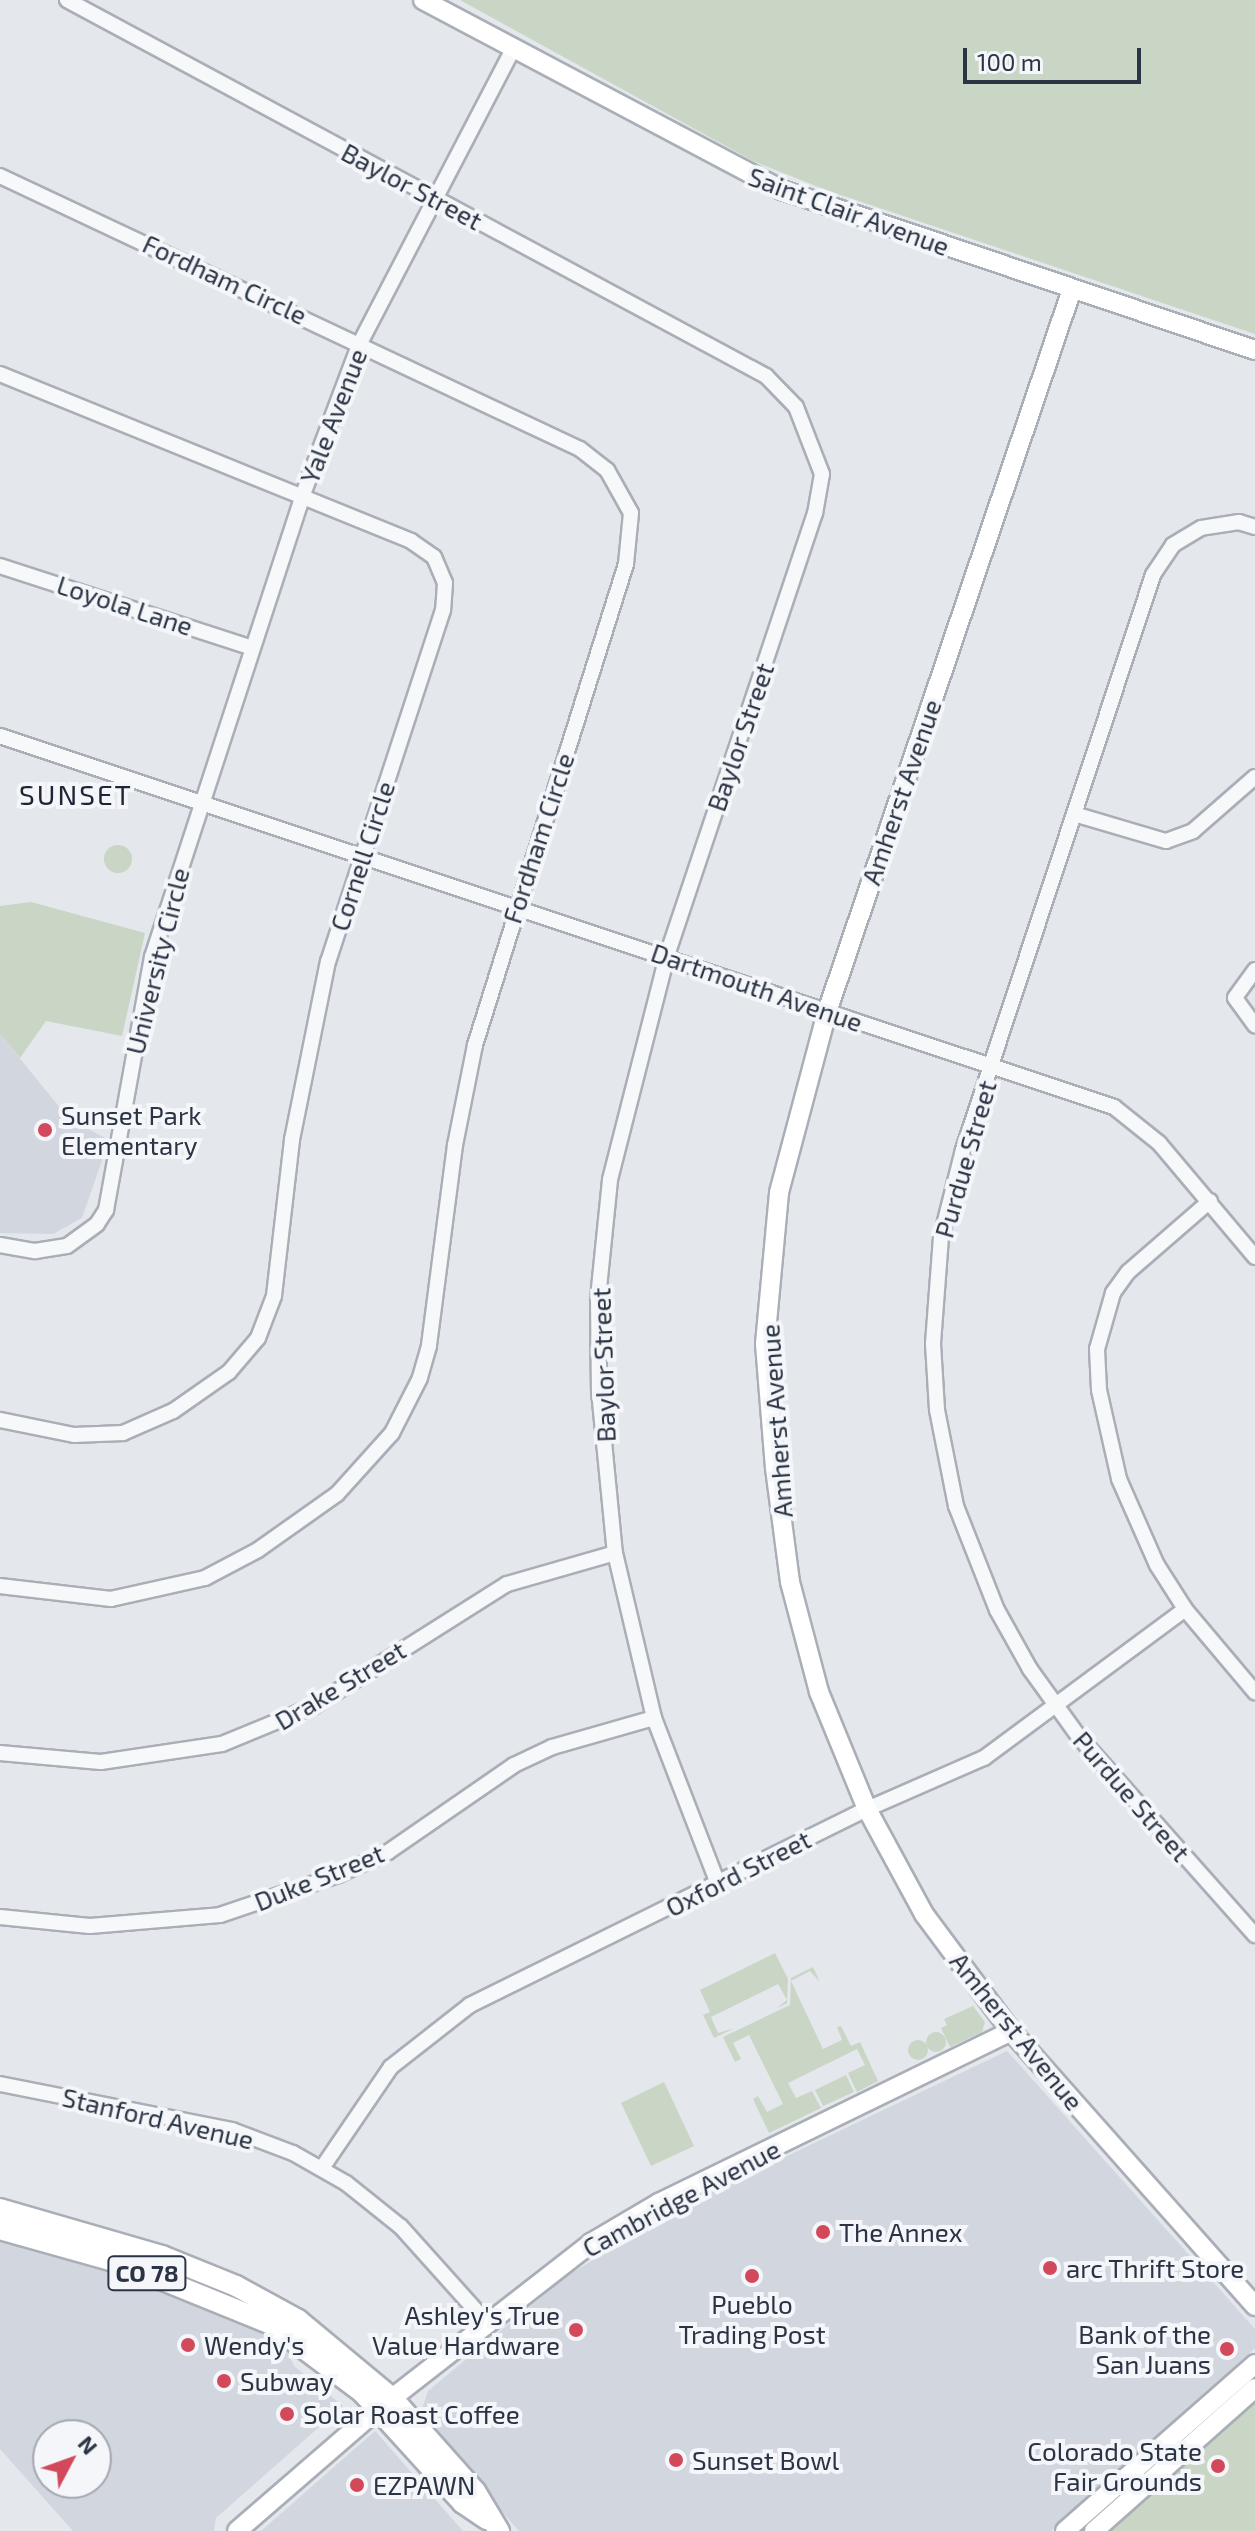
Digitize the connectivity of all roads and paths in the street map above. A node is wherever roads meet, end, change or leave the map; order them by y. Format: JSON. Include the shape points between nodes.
{"nodes":[{"id":1,"x":67,"y":0,"type":"edge"},
{"id":2,"x":423,"y":0,"type":"edge"},
{"id":3,"x":513,"y":49,"type":"junction"},
{"id":4,"x":0,"y":176,"type":"edge"},
{"id":5,"x":432,"y":197,"type":"junction"},
{"id":6,"x":1072,"y":289,"type":"junction"},
{"id":7,"x":360,"y":343,"type":"junction"},
{"id":8,"x":1255,"y":350,"type":"edge"},
{"id":9,"x":0,"y":374,"type":"edge"},
{"id":10,"x":302,"y":497,"type":"junction"},
{"id":11,"x":1255,"y":527,"type":"edge"},
{"id":12,"x":0,"y":566,"type":"edge"},
{"id":13,"x":250,"y":647,"type":"junction"},
{"id":14,"x":0,"y":736,"type":"edge"},
{"id":15,"x":1255,"y":777,"type":"edge"},
{"id":16,"x":202,"y":804,"type":"junction"},
{"id":17,"x":1074,"y":814,"type":"junction"},
{"id":18,"x":361,"y":855,"type":"junction"},
{"id":19,"x":515,"y":906,"type":"junction"},
{"id":20,"x":667,"y":956,"type":"junction"},
{"id":21,"x":1255,"y":970,"type":"edge"},
{"id":22,"x":827,"y":1012,"type":"junction"},
{"id":23,"x":1255,"y":1026,"type":"edge"},
{"id":24,"x":992,"y":1064,"type":"junction"},
{"id":25,"x":1210,"y":1201,"type":"junction"},
{"id":26,"x":0,"y":1245,"type":"edge"},
{"id":27,"x":1255,"y":1257,"type":"edge"},
{"id":28,"x":0,"y":1420,"type":"edge"},
{"id":29,"x":615,"y":1553,"type":"junction"},
{"id":30,"x":0,"y":1586,"type":"edge"},
{"id":31,"x":1185,"y":1609,"type":"junction"},
{"id":32,"x":1255,"y":1692,"type":"edge"},
{"id":33,"x":1054,"y":1704,"type":"junction"},
{"id":34,"x":654,"y":1718,"type":"junction"},
{"id":35,"x":0,"y":1753,"type":"edge"},
{"id":36,"x":867,"y":1809,"type":"junction"},
{"id":37,"x":718,"y":1884,"type":"junction"},
{"id":38,"x":0,"y":1917,"type":"edge"},
{"id":39,"x":1255,"y":1935,"type":"edge"},
{"id":40,"x":1011,"y":2031,"type":"junction"},
{"id":41,"x":0,"y":2084,"type":"edge"},
{"id":42,"x":322,"y":2168,"type":"junction"},
{"id":43,"x":0,"y":2209,"type":"edge"},
{"id":44,"x":0,"y":2229,"type":"edge"},
{"id":45,"x":1255,"y":2306,"type":"edge"},
{"id":46,"x":488,"y":2324,"type":"junction"},
{"id":47,"x":1255,"y":2364,"type":"edge"},
{"id":48,"x":1255,"y":2388,"type":"edge"},
{"id":49,"x":385,"y":2403,"type":"junction"},
{"id":50,"x":495,"y":2526,"type":"edge"},
{"id":51,"x":237,"y":2531,"type":"edge"},
{"id":52,"x":1065,"y":2531,"type":"edge"},
{"id":53,"x":1094,"y":2531,"type":"edge"}],
"edges":[{"from":1,"to":5,"type":"street","name":"Baylor Street"},
{"from":2,"to":3,"type":"street","name":"Saint Clair Avenue"},
{"from":3,"to":5,"type":"street","name":"Yale Avenue"},
{"from":3,"to":6,"type":"street","name":"Saint Clair Avenue","via":[[782,190]]},
{"from":4,"to":7,"type":"street","name":"Fordham Circle"},
{"from":5,"to":7,"type":"street","name":"Yale Avenue"},
{"from":5,"to":20,"type":"street","name":"Baylor Street","via":[[766,376],[796,407],[822,474],[815,513]]},
{"from":6,"to":8,"type":"street","name":"Saint Clair Avenue"},
{"from":6,"to":22,"type":"street","name":"Amherst Avenue"},
{"from":7,"to":10,"type":"street","name":"Yale Avenue"},
{"from":7,"to":19,"type":"street","name":"Fordham Circle","via":[[580,449],[607,470],[631,513],[626,564]]},
{"from":9,"to":10,"type":"street","name":"Cornell Circle"},
{"from":10,"to":13,"type":"street","name":"Yale Avenue"},
{"from":10,"to":18,"type":"street","name":"Cornell Circle","via":[[423,547],[445,583],[443,610]]},
{"from":11,"to":17,"type":"street","name":"Purdue Street","via":[[1239,522],[1201,528],[1163,558]]},
{"from":12,"to":13,"type":"street","name":"Loyola Lane"},
{"from":13,"to":16,"type":"street","name":"Yale Avenue"},
{"from":14,"to":16,"type":"street"},
{"from":15,"to":17,"type":"street","via":[[1193,831],[1166,841]]},
{"from":16,"to":18,"type":"street","name":"Dartmouth Avenue"},
{"from":16,"to":26,"type":"street","name":"University Circle","via":[[152,957],[106,1210],[97,1224],[67,1246],[35,1251]]},
{"from":17,"to":24,"type":"street","name":"Purdue Street"},
{"from":18,"to":19,"type":"street","name":"Dartmouth Avenue"},
{"from":18,"to":28,"type":"street","name":"Cornell Circle","via":[[308,1046],[274,1296],[258,1338],[229,1372],[173,1411],[134,1429],[74,1435]]},
{"from":19,"to":20,"type":"street","name":"Dartmouth Avenue"},
{"from":19,"to":30,"type":"street","name":"Fordham Circle","via":[[463,1098],[429,1346],[408,1406],[377,1453],[337,1494],[282,1535],[191,1583],[111,1599]]},
{"from":20,"to":22,"type":"street","name":"Dartmouth Avenue"},
{"from":20,"to":29,"type":"street","name":"Baylor Street","via":[[610,1180],[598,1299],[599,1391]]},
{"from":21,"to":23,"type":"street","via":[[1235,998]]},
{"from":22,"to":24,"type":"street","name":"Dartmouth Avenue"},
{"from":22,"to":36,"type":"street","name":"Amherst Avenue","via":[[779,1193],[765,1344],[790,1582],[819,1692]]},
{"from":24,"to":25,"type":"street","name":"Dartmouth Avenue","via":[[1114,1107],[1159,1143]]},
{"from":24,"to":33,"type":"street","name":"Purdue Street","via":[[941,1237],[933,1344],[937,1410],[956,1506],[973,1554],[997,1610]]},
{"from":25,"to":27,"type":"street","name":"Dartmouth Avenue"},
{"from":25,"to":31,"type":"street","via":[[1128,1272],[1103,1315],[1097,1349],[1099,1390],[1119,1479],[1138,1527]]},
{"from":29,"to":34,"type":"street","name":"Baylor Street"},
{"from":29,"to":35,"type":"street","name":"Drake Street","via":[[507,1584],[314,1706],[222,1744],[101,1762]]},
{"from":31,"to":32,"type":"street"},
{"from":31,"to":33,"type":"street","name":"Oxford Street"},
{"from":33,"to":36,"type":"street","name":"Oxford Street","via":[[984,1758]]},
{"from":33,"to":39,"type":"street","name":"Purdue Street"},
{"from":34,"to":37,"type":"street","name":"Baylor Street"},
{"from":34,"to":38,"type":"street","name":"Duke Street","via":[[552,1747],[514,1765],[388,1852],[220,1915],[90,1926]]},
{"from":36,"to":37,"type":"street","name":"Oxford Street"},
{"from":36,"to":40,"type":"street","name":"Amherst Avenue","via":[[924,1914]]},
{"from":37,"to":42,"type":"street","name":"Oxford Street","via":[[493,1991],[438,2025],[376,2084]]},
{"from":40,"to":45,"type":"street","name":"Amherst Avenue"},
{"from":40,"to":46,"type":"street","name":"Cambridge Avenue","via":[[623,2223],[569,2258]]},
{"from":41,"to":42,"type":"street","name":"Stanford Avenue","via":[[232,2130]]},
{"from":42,"to":46,"type":"street","name":"Stanford Avenue","via":[[401,2227]]},
{"from":43,"to":49,"type":"main road","number":"CO 78","via":[[131,2245],[236,2286],[332,2344]]},
{"from":44,"to":49,"type":"main road","number":"CO 78","via":[[131,2267],[258,2318]]},
{"from":46,"to":49,"type":"street","name":"Cambridge Avenue"},
{"from":47,"to":52,"type":"street"},
{"from":48,"to":53,"type":"street"},
{"from":49,"to":50,"type":"main road","number":"CO 78","via":[[475,2491]]},
{"from":49,"to":51,"type":"street","name":"Cambridge Avenue"}]}
